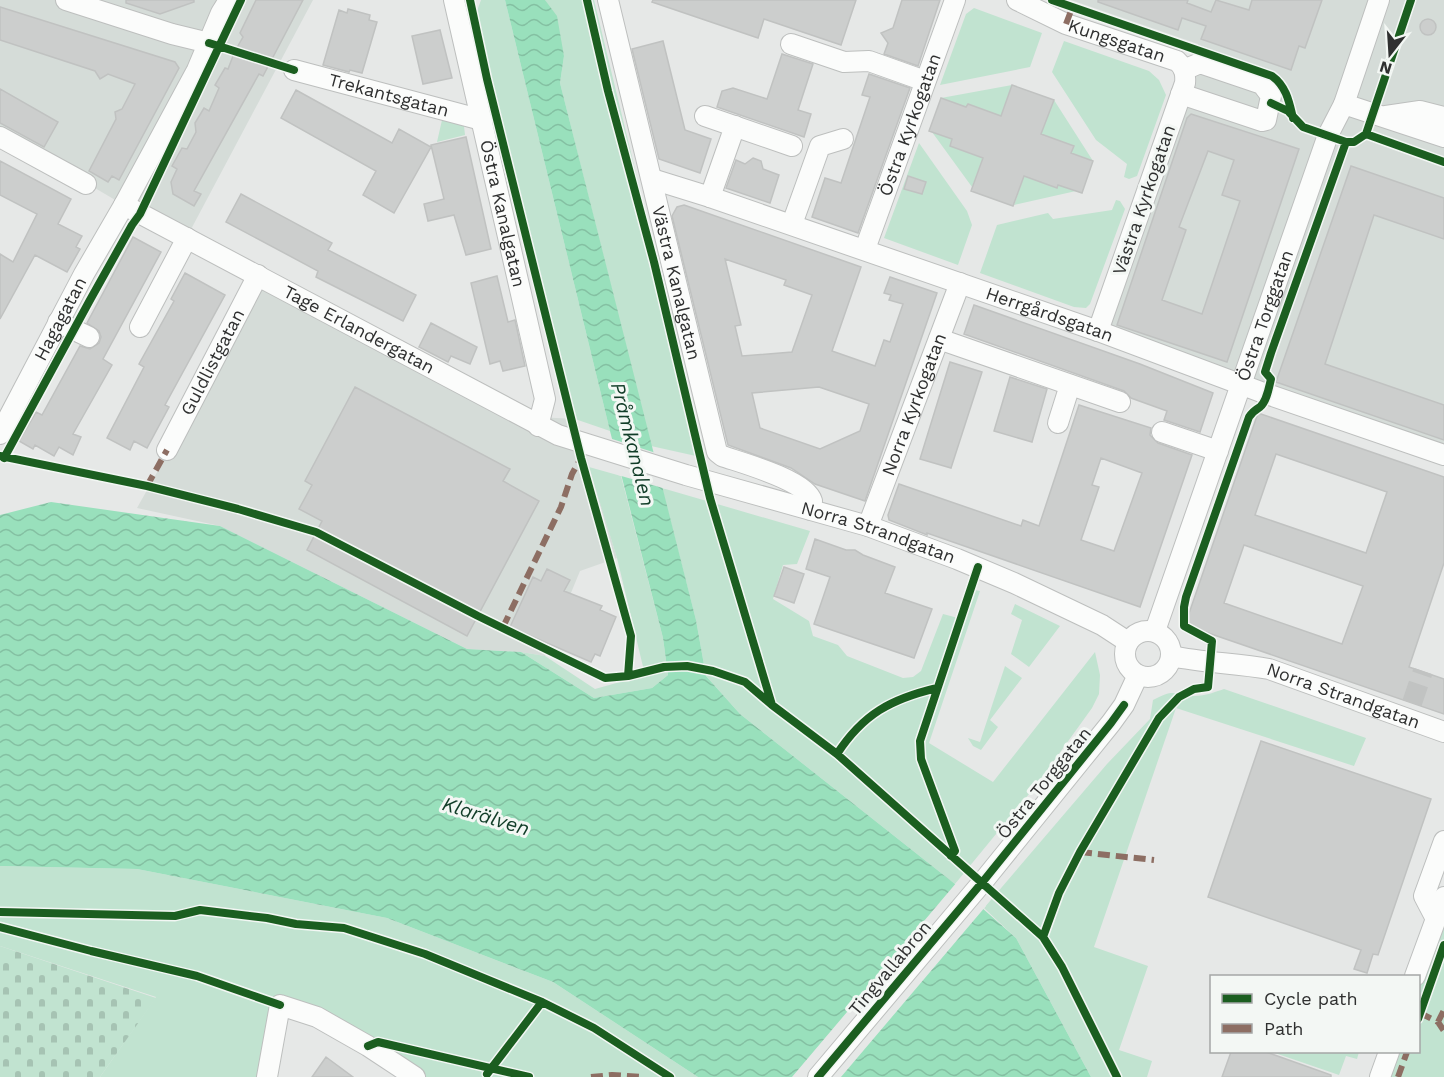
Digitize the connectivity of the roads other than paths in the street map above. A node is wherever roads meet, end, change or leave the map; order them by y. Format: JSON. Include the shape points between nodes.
{"nodes":[{"id":1,"x":66,"y":0,"type":"edge"},
{"id":2,"x":229,"y":0,"type":"edge"},
{"id":3,"x":454,"y":0,"type":"edge"},
{"id":4,"x":608,"y":0,"type":"edge"},
{"id":5,"x":956,"y":0,"type":"edge"},
{"id":6,"x":1017,"y":0,"type":"edge"},
{"id":7,"x":1379,"y":0,"type":"edge"},
{"id":8,"x":209,"y":43,"type":"junction"},
{"id":9,"x":791,"y":44,"type":"dead end"},
{"id":10,"x":294,"y":70,"type":"dead end"},
{"id":11,"x":1184,"y":70,"type":"junction"},
{"id":12,"x":925,"y":81,"type":"junction"},
{"id":13,"x":1181,"y":94,"type":"junction"},
{"id":14,"x":1344,"y":104,"type":"junction"},
{"id":15,"x":705,"y":116,"type":"dead end"},
{"id":16,"x":1380,"y":117,"type":"junction"},
{"id":17,"x":1444,"y":117,"type":"edge"},
{"id":18,"x":482,"y":120,"type":"junction"},
{"id":19,"x":735,"y":126,"type":"junction"},
{"id":20,"x":1444,"y":137,"type":"edge"},
{"id":21,"x":843,"y":139,"type":"dead end"},
{"id":22,"x":1,"y":140,"type":"edge"},
{"id":23,"x":792,"y":146,"type":"dead end"},
{"id":24,"x":652,"y":179,"type":"junction"},
{"id":25,"x":86,"y":184,"type":"dead end"},
{"id":26,"x":710,"y":197,"type":"junction"},
{"id":27,"x":124,"y":205,"type":"junction"},
{"id":28,"x":792,"y":224,"type":"junction"},
{"id":29,"x":187,"y":238,"type":"junction"},
{"id":30,"x":865,"y":249,"type":"junction"},
{"id":31,"x":258,"y":275,"type":"junction"},
{"id":32,"x":960,"y":283,"type":"junction"},
{"id":33,"x":58,"y":322,"type":"junction"},
{"id":34,"x":140,"y":327,"type":"dead end"},
{"id":35,"x":1098,"y":331,"type":"junction"},
{"id":36,"x":89,"y":337,"type":"dead end"},
{"id":37,"x":939,"y":339,"type":"junction"},
{"id":38,"x":1241,"y":384,"type":"junction"},
{"id":39,"x":1070,"y":385,"type":"junction"},
{"id":40,"x":1119,"y":402,"type":"dead end"},
{"id":41,"x":1058,"y":423,"type":"dead end"},
{"id":42,"x":538,"y":426,"type":"junction"},
{"id":43,"x":1162,"y":432,"type":"dead end"},
{"id":44,"x":0,"y":434,"type":"edge"},
{"id":45,"x":597,"y":448,"type":"joint"},
{"id":46,"x":167,"y":450,"type":"dead end"},
{"id":47,"x":1218,"y":451,"type":"junction"},
{"id":48,"x":1444,"y":456,"type":"edge"},
{"id":49,"x":811,"y":510,"type":"junction"},
{"id":50,"x":868,"y":526,"type":"junction"},
{"id":51,"x":1155,"y":632,"type":"junction"},
{"id":52,"x":1128,"y":642,"type":"junction"},
{"id":53,"x":1172,"y":656,"type":"junction"},
{"id":54,"x":1138,"y":675,"type":"junction"},
{"id":55,"x":1444,"y":732,"type":"edge"},
{"id":56,"x":1444,"y":841,"type":"edge"},
{"id":57,"x":985,"y":879,"type":"joint"},
{"id":58,"x":1444,"y":897,"type":"edge"},
{"id":59,"x":1436,"y":919,"type":"junction"},
{"id":60,"x":1415,"y":975,"type":"edge"},
{"id":61,"x":1389,"y":1053,"type":"edge"},
{"id":62,"x":267,"y":1077,"type":"edge"},
{"id":63,"x":416,"y":1077,"type":"edge"},
{"id":64,"x":818,"y":1077,"type":"edge"},
{"id":65,"x":1380,"y":1077,"type":"edge"}],
"edges":[{"from":1,"to":8,"type":"street"},
{"from":2,"to":8,"type":"street","name":"Hagagatan"},
{"from":3,"to":18,"type":"street","name":"Östra Kanalgatan"},
{"from":4,"to":24,"type":"street","name":"Västra Kanalgatan"},
{"from":5,"to":12,"type":"street","name":"Östra Kyrkogatan"},
{"from":6,"to":11,"type":"street","name":"Kungsgatan","via":[[1066,24],[1177,60]]},
{"from":7,"to":14,"type":"street","name":"Östra Torggatan"},
{"from":8,"to":27,"type":"street","name":"Hagagatan"},
{"from":9,"to":12,"type":"street","via":[[844,62],[869,62]]},
{"from":10,"to":18,"type":"street","name":"Trekantsgatan"},
{"from":11,"to":13,"type":"street","name":"Västra Kyrkogatan"},
{"from":11,"to":13,"type":"street","name":"Kungsgatan","via":[[1200,63],[1262,84],[1271,103],[1266,120],[1262,121]]},
{"from":12,"to":30,"type":"street","name":"Östra Kyrkogatan"},
{"from":13,"to":35,"type":"street","name":"Västra Kyrkogatan"},
{"from":14,"to":16,"type":"street"},
{"from":14,"to":38,"type":"street","name":"Östra Torggatan","via":[[1328,135]]},
{"from":15,"to":19,"type":"street"},
{"from":16,"to":17,"type":"street","via":[[1420,111]]},
{"from":16,"to":20,"type":"street"},
{"from":18,"to":42,"type":"street","name":"Östra Kanalgatan","via":[[546,399]]},
{"from":19,"to":23,"type":"street"},
{"from":19,"to":26,"type":"street"},
{"from":21,"to":28,"type":"street","via":[[820,146]]},
{"from":22,"to":25,"type":"street"},
{"from":24,"to":26,"type":"street","name":"Herrgårdsgatan"},
{"from":24,"to":49,"type":"street","name":"Västra Kanalgatan","via":[[717,452],[797,485],[812,501]]},
{"from":26,"to":28,"type":"street","name":"Herrgårdsgatan"},
{"from":27,"to":29,"type":"street","name":"Tage Erlandergatan"},
{"from":27,"to":33,"type":"street","name":"Hagagatan"},
{"from":28,"to":30,"type":"street","name":"Herrgårdsgatan"},
{"from":29,"to":31,"type":"street","name":"Tage Erlandergatan"},
{"from":29,"to":34,"type":"street"},
{"from":30,"to":32,"type":"street","name":"Herrgårdsgatan"},
{"from":31,"to":42,"type":"street","name":"Tage Erlandergatan"},
{"from":31,"to":46,"type":"street","name":"Guldlistgatan"},
{"from":32,"to":35,"type":"street","name":"Herrgårdsgatan"},
{"from":32,"to":37,"type":"street","name":"Norra Kyrkogatan"},
{"from":33,"to":36,"type":"street"},
{"from":33,"to":44,"type":"street","name":"Hagagatan"},
{"from":35,"to":38,"type":"street","name":"Herrgårdsgatan"},
{"from":37,"to":39,"type":"street"},
{"from":37,"to":50,"type":"street","name":"Norra Kyrkogatan"},
{"from":38,"to":47,"type":"street","name":"Östra Torggatan"},
{"from":38,"to":48,"type":"street","name":"Herrgårdsgatan"},
{"from":39,"to":40,"type":"street"},
{"from":39,"to":41,"type":"street"},
{"from":42,"to":45,"type":"street","name":"Tage Erlandergatan"},
{"from":43,"to":47,"type":"street"},
{"from":45,"to":49,"type":"street","name":"Norra Strandgatan"},
{"from":47,"to":51,"type":"street","name":"Östra Torggatan"},
{"from":49,"to":50,"type":"street","name":"Norra Strandgatan"},
{"from":50,"to":52,"type":"street","name":"Norra Strandgatan","via":[[1014,583],[1102,625]]},
{"from":51,"to":52,"type":"street","via":[[1142,631]]},
{"from":51,"to":53,"type":"street","via":[[1167,641]]},
{"from":52,"to":54,"type":"street","via":[[1125,660]]},
{"from":53,"to":54,"type":"street","via":[[1159,675]]},
{"from":53,"to":55,"type":"street","name":"Norra Strandgatan","via":[[1269,669],[1409,711]]},
{"from":54,"to":57,"type":"street","name":"Östra Torggatan","via":[[1112,723]]},
{"from":56,"to":59,"type":"street","via":[[1424,896]]},
{"from":57,"to":64,"type":"street","name":"Tingvallabron"},
{"from":58,"to":59,"type":"street"},
{"from":59,"to":60,"type":"street"},
{"from":61,"to":65,"type":"street"},
{"from":62,"to":63,"type":"street","via":[[280,1005],[317,1017]]}]}
